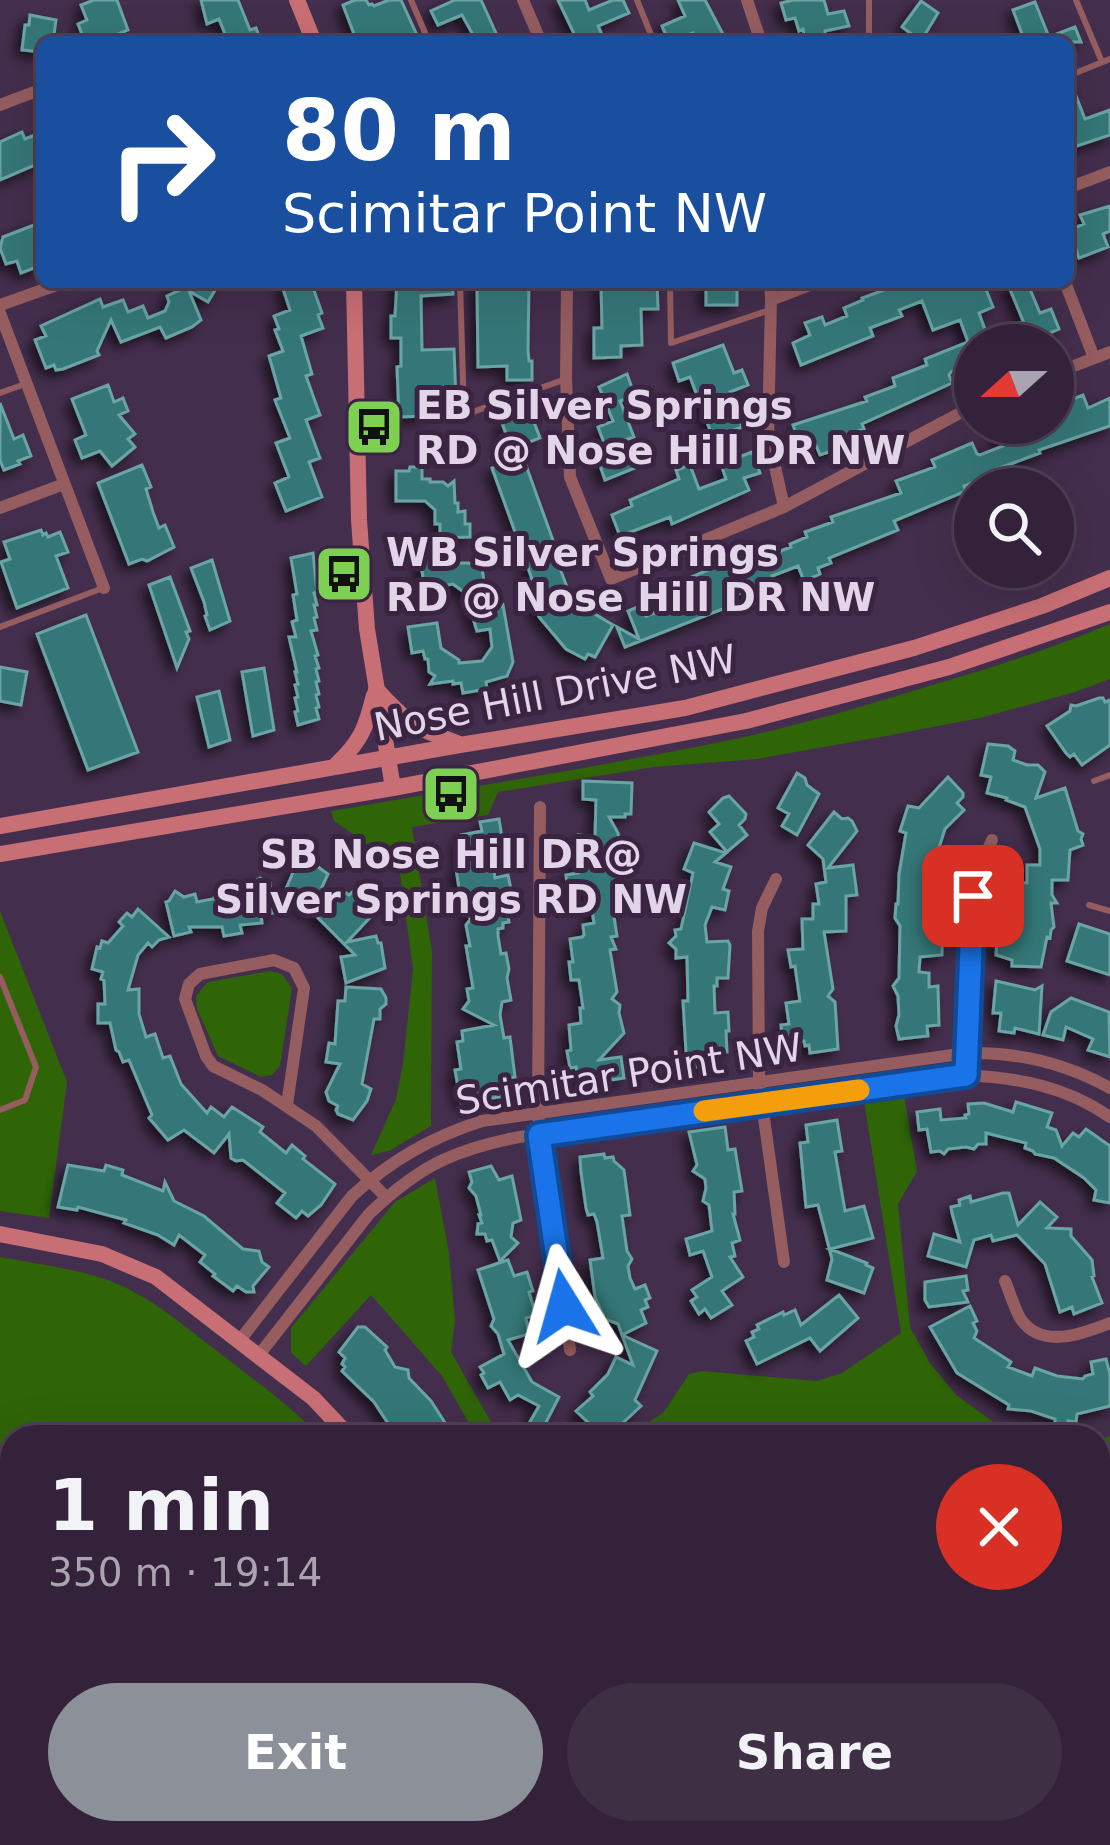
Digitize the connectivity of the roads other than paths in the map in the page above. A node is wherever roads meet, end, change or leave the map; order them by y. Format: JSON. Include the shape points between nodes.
{"nodes":[{"id":1,"x":297,"y":0,"type":"edge"},
{"id":2,"x":411,"y":0,"type":"edge"},
{"id":3,"x":523,"y":0,"type":"edge"},
{"id":4,"x":637,"y":0,"type":"edge"},
{"id":5,"x":747,"y":0,"type":"edge"},
{"id":6,"x":869,"y":0,"type":"edge"},
{"id":7,"x":1076,"y":0,"type":"edge"},
{"id":8,"x":312,"y":36,"type":"edge"},
{"id":9,"x":427,"y":36,"type":"edge"},
{"id":10,"x":538,"y":36,"type":"edge"},
{"id":11,"x":652,"y":36,"type":"edge"},
{"id":12,"x":758,"y":36,"type":"edge"},
{"id":13,"x":869,"y":36,"type":"edge"},
{"id":14,"x":1106,"y":61,"type":"edge"},
{"id":15,"x":1074,"y":74,"type":"edge"},
{"id":16,"x":36,"y":91,"type":"edge"},
{"id":17,"x":0,"y":105,"type":"edge"},
{"id":18,"x":1110,"y":172,"type":"edge"},
{"id":19,"x":1074,"y":186,"type":"edge"},
{"id":20,"x":51,"y":288,"type":"edge"},
{"id":21,"x":354,"y":288,"type":"edge"},
{"id":22,"x":460,"y":288,"type":"edge"},
{"id":23,"x":567,"y":288,"type":"edge"},
{"id":24,"x":670,"y":288,"type":"edge"},
{"id":25,"x":770,"y":288,"type":"edge"},
{"id":26,"x":805,"y":288,"type":"edge"},
{"id":27,"x":1067,"y":288,"type":"edge"},
{"id":28,"x":771,"y":304,"type":"junction"},
{"id":29,"x":0,"y":309,"type":"edge"},
{"id":30,"x":1110,"y":352,"type":"edge"},
{"id":31,"x":1094,"y":358,"type":"junction"},
{"id":32,"x":1074,"y":366,"type":"edge"},
{"id":33,"x":566,"y":379,"type":"junction"},
{"id":34,"x":27,"y":383,"type":"junction"},
{"id":35,"x":0,"y":393,"type":"edge"},
{"id":36,"x":954,"y":416,"type":"edge"},
{"id":37,"x":64,"y":484,"type":"junction"},
{"id":38,"x":784,"y":507,"type":"junction"},
{"id":39,"x":0,"y":508,"type":"edge"},
{"id":40,"x":1110,"y":578,"type":"edge"},
{"id":41,"x":104,"y":588,"type":"joint"},
{"id":42,"x":1110,"y":612,"type":"edge"},
{"id":43,"x":0,"y":627,"type":"edge"},
{"id":44,"x":376,"y":688,"type":"junction"},
{"id":45,"x":460,"y":745,"type":"junction"},
{"id":46,"x":388,"y":759,"type":"junction"},
{"id":47,"x":334,"y":767,"type":"junction"},
{"id":48,"x":1110,"y":775,"type":"edge"},
{"id":49,"x":1094,"y":781,"type":"dead end"},
{"id":50,"x":393,"y":788,"type":"junction"},
{"id":51,"x":540,"y":808,"type":"dead end"},
{"id":52,"x":0,"y":826,"type":"edge"},
{"id":53,"x":992,"y":840,"type":"dead end"},
{"id":54,"x":0,"y":854,"type":"edge"},
{"id":55,"x":776,"y":879,"type":"dead end"},
{"id":56,"x":1089,"y":905,"type":"dead end"},
{"id":57,"x":1110,"y":911,"type":"edge"},
{"id":58,"x":0,"y":977,"type":"edge"},
{"id":59,"x":967,"y":1053,"type":"junction"},
{"id":60,"x":966,"y":1075,"type":"junction"},
{"id":61,"x":758,"y":1082,"type":"junction"},
{"id":62,"x":1110,"y":1088,"type":"edge"},
{"id":63,"x":762,"y":1103,"type":"junction"},
{"id":64,"x":287,"y":1105,"type":"junction"},
{"id":65,"x":0,"y":1111,"type":"edge"},
{"id":66,"x":538,"y":1114,"type":"junction"},
{"id":67,"x":1110,"y":1117,"type":"edge"},
{"id":68,"x":539,"y":1135,"type":"junction"},
{"id":69,"x":370,"y":1180,"type":"junction"},
{"id":70,"x":386,"y":1197,"type":"junction"},
{"id":71,"x":0,"y":1234,"type":"edge"},
{"id":72,"x":784,"y":1262,"type":"dead end"},
{"id":73,"x":1005,"y":1282,"type":"dead end"},
{"id":74,"x":1110,"y":1323,"type":"edge"},
{"id":75,"x":240,"y":1340,"type":"junction"},
{"id":76,"x":570,"y":1350,"type":"dead end"},
{"id":77,"x":259,"y":1355,"type":"junction"},
{"id":78,"x":339,"y":1425,"type":"edge"}],
"edges":[{"from":1,"to":8,"type":"main road"},
{"from":2,"to":9,"type":"lane"},
{"from":3,"to":10,"type":"street"},
{"from":4,"to":11,"type":"lane"},
{"from":5,"to":12,"type":"street"},
{"from":6,"to":13,"type":"lane"},
{"from":7,"to":14,"type":"lane"},
{"from":14,"to":15,"type":"lane"},
{"from":16,"to":17,"type":"street"},
{"from":18,"to":19,"type":"street"},
{"from":20,"to":29,"type":"street"},
{"from":21,"to":44,"type":"main road","via":[[359,520]]},
{"from":22,"to":33,"type":"lane","via":[[464,415]]},
{"from":23,"to":33,"type":"street"},
{"from":24,"to":28,"type":"lane","via":[[671,343]]},
{"from":25,"to":28,"type":"street"},
{"from":26,"to":28,"type":"street"},
{"from":27,"to":31,"type":"street"},
{"from":28,"to":38,"type":"street","via":[[768,435]]},
{"from":29,"to":34,"type":"street"},
{"from":30,"to":31,"type":"street"},
{"from":31,"to":32,"type":"street"},
{"from":33,"to":38,"type":"street","via":[[571,476],[611,579]]},
{"from":34,"to":35,"type":"lane"},
{"from":34,"to":37,"type":"street"},
{"from":36,"to":38,"type":"street"},
{"from":37,"to":39,"type":"street"},
{"from":37,"to":41,"type":"street"},
{"from":40,"to":45,"type":"main road","name":"Nose Hill Drive NW","via":[[914,648],[685,708]]},
{"from":41,"to":43,"type":"lane"},
{"from":42,"to":50,"type":"main road","name":"Nose Hill Drive NW","via":[[949,667],[746,721]]},
{"from":44,"to":45,"type":"main road","via":[[417,729]]},
{"from":44,"to":46,"type":"main road"},
{"from":44,"to":47,"type":"main road","via":[[357,746]]},
{"from":45,"to":46,"type":"main road","name":"Nose Hill Drive NW"},
{"from":46,"to":47,"type":"main road","name":"Nose Hill Drive NW"},
{"from":46,"to":50,"type":"main road"},
{"from":47,"to":52,"type":"main road","name":"Nose Hill Drive NW"},
{"from":48,"to":49,"type":"lane"},
{"from":50,"to":54,"type":"main road","name":"Nose Hill Drive NW"},
{"from":51,"to":66,"type":"street"},
{"from":53,"to":59,"type":"street","via":[[973,896]]},
{"from":55,"to":61,"type":"street","via":[[758,931]]},
{"from":56,"to":57,"type":"lane"},
{"from":58,"to":65,"type":"lane","via":[[36,1067],[25,1100]]},
{"from":59,"to":60,"type":"street"},
{"from":59,"to":61,"type":"street","name":"Scimitar Point NW"},
{"from":59,"to":62,"type":"street","name":"Scimitar Point NW","via":[[1035,1058]]},
{"from":60,"to":63,"type":"street","name":"Scimitar Point NW"},
{"from":60,"to":67,"type":"street","name":"Scimitar Point NW","via":[[1041,1083]]},
{"from":61,"to":63,"type":"street"},
{"from":61,"to":66,"type":"street","name":"Scimitar Point NW"},
{"from":63,"to":68,"type":"street","name":"Scimitar Point NW"},
{"from":63,"to":72,"type":"street"},
{"from":64,"to":64,"type":"street","via":[[209,1062],[186,1007],[194,978],[274,960],[299,974],[304,988]]},
{"from":64,"to":69,"type":"street"},
{"from":66,"to":68,"type":"street"},
{"from":66,"to":69,"type":"street","name":"Scimitar Point NW","via":[[461,1128]]},
{"from":68,"to":70,"type":"street","name":"Scimitar Point NW","via":[[444,1160]]},
{"from":68,"to":76,"type":"street"},
{"from":69,"to":70,"type":"street"},
{"from":69,"to":75,"type":"street","name":"Scimitar Point NW"},
{"from":70,"to":77,"type":"street","name":"Scimitar Point NW"},
{"from":71,"to":75,"type":"main road","via":[[121,1260],[172,1287]]},
{"from":73,"to":74,"type":"street","via":[[1022,1321],[1049,1336]]},
{"from":75,"to":77,"type":"main road"},
{"from":77,"to":78,"type":"main road"}]}
